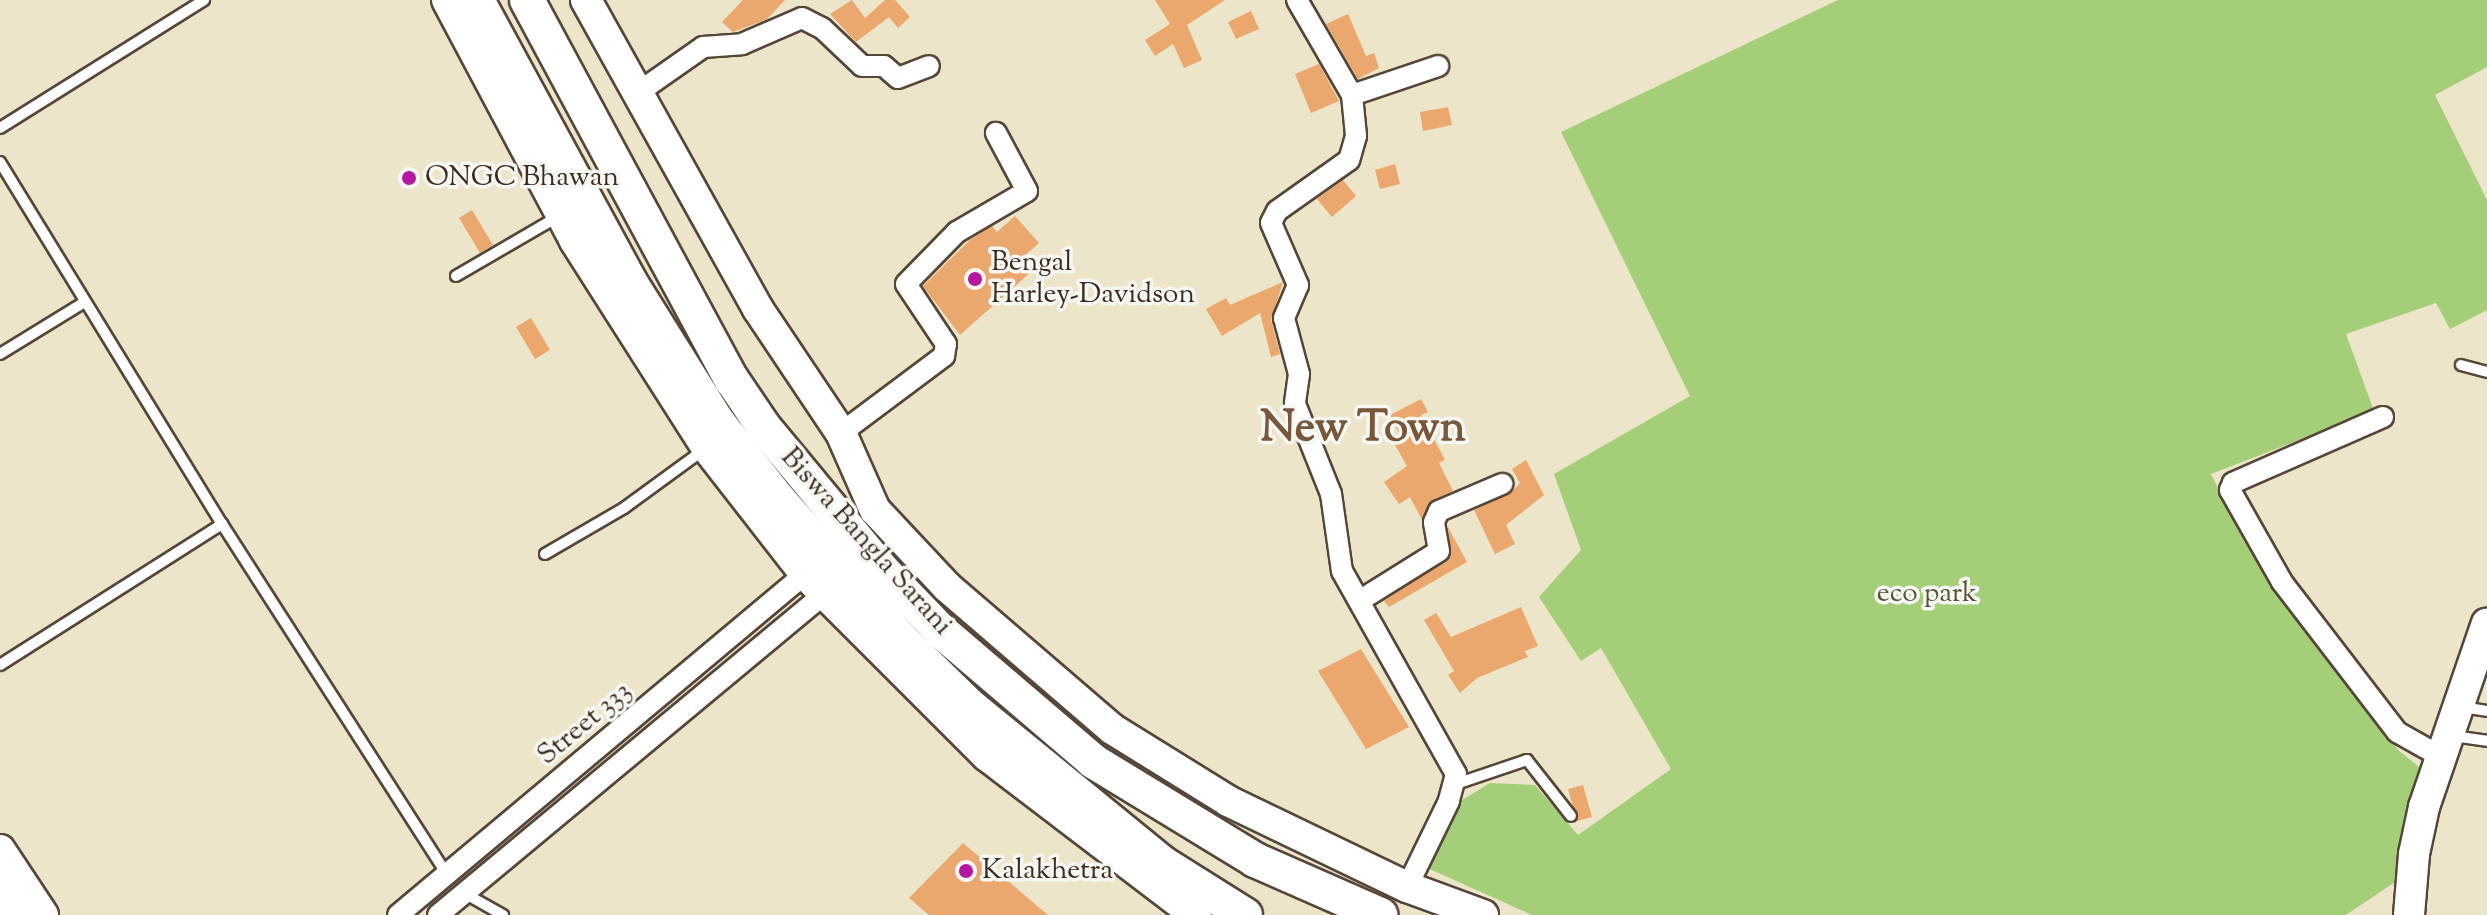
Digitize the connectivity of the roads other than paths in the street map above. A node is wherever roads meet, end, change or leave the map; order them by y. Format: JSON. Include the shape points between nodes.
{"nodes":[{"id":1,"x":204,"y":0,"type":"edge"},
{"id":2,"x":447,"y":0,"type":"edge"},
{"id":3,"x":477,"y":0,"type":"edge"},
{"id":4,"x":527,"y":0,"type":"edge"},
{"id":5,"x":586,"y":0,"type":"edge"},
{"id":6,"x":1297,"y":0,"type":"edge"},
{"id":7,"x":929,"y":66,"type":"dead end"},
{"id":8,"x":1438,"y":66,"type":"dead end"},
{"id":9,"x":636,"y":94,"type":"junction"},
{"id":10,"x":1352,"y":95,"type":"junction"},
{"id":11,"x":0,"y":128,"type":"edge"},
{"id":12,"x":996,"y":133,"type":"dead end"},
{"id":13,"x":0,"y":162,"type":"edge"},
{"id":14,"x":561,"y":215,"type":"junction"},
{"id":15,"x":456,"y":276,"type":"dead end"},
{"id":16,"x":83,"y":303,"type":"junction"},
{"id":17,"x":0,"y":354,"type":"edge"},
{"id":18,"x":2461,"y":365,"type":"dead end"},
{"id":19,"x":2487,"y":372,"type":"edge"},
{"id":20,"x":2383,"y":417,"type":"dead end"},
{"id":21,"x":841,"y":433,"type":"junction"},
{"id":22,"x":707,"y":448,"type":"junction"},
{"id":23,"x":1502,"y":484,"type":"dead end"},
{"id":24,"x":222,"y":524,"type":"junction"},
{"id":25,"x":545,"y":554,"type":"dead end"},
{"id":26,"x":814,"y":585,"type":"junction"},
{"id":27,"x":1359,"y":601,"type":"junction"},
{"id":28,"x":2487,"y":623,"type":"edge"},
{"id":29,"x":0,"y":665,"type":"edge"},
{"id":30,"x":2456,"y":707,"type":"junction"},
{"id":31,"x":2487,"y":711,"type":"edge"},
{"id":32,"x":2487,"y":741,"type":"edge"},
{"id":33,"x":2444,"y":746,"type":"junction"},
{"id":34,"x":1456,"y":784,"type":"junction"},
{"id":35,"x":1571,"y":816,"type":"dead end"},
{"id":36,"x":0,"y":850,"type":"edge"},
{"id":37,"x":447,"y":875,"type":"junction"},
{"id":38,"x":1407,"y":887,"type":"junction"},
{"id":39,"x":0,"y":892,"type":"edge"},
{"id":40,"x":464,"y":893,"type":"junction"},
{"id":41,"x":15,"y":915,"type":"edge"},
{"id":42,"x":43,"y":915,"type":"edge"},
{"id":43,"x":398,"y":915,"type":"edge"},
{"id":44,"x":438,"y":915,"type":"edge"},
{"id":45,"x":503,"y":915,"type":"edge"},
{"id":46,"x":1196,"y":915,"type":"edge"},
{"id":47,"x":1245,"y":915,"type":"edge"},
{"id":48,"x":1380,"y":915,"type":"edge"},
{"id":49,"x":1483,"y":915,"type":"edge"},
{"id":50,"x":2409,"y":915,"type":"edge"}],
"edges":[{"from":1,"to":11,"type":"lane"},
{"from":2,"to":14,"type":"street"},
{"from":3,"to":47,"type":"main road","name":"Biswa Bangla Sarani","via":[[630,282],[717,421],[778,499],[901,639],[971,707],[1162,863]]},
{"from":4,"to":48,"type":"main road","name":"Biswa Bangla Sarani","via":[[732,380],[763,426],[883,571],[941,631],[1093,761],[1255,860]]},
{"from":5,"to":9,"type":"street"},
{"from":6,"to":10,"type":"street"},
{"from":7,"to":9,"type":"street","via":[[898,78],[884,66],[862,66],[822,28],[802,18],[742,44],[703,47]]},
{"from":8,"to":10,"type":"street"},
{"from":9,"to":21,"type":"street","via":[[758,309]]},
{"from":10,"to":27,"type":"street","via":[[1356,136],[1349,160],[1277,211],[1271,223],[1298,285],[1284,318],[1299,374],[1295,404],[1331,494],[1342,571]]},
{"from":12,"to":21,"type":"street","via":[[1027,191],[957,232],[906,284],[946,344],[944,356]]},
{"from":13,"to":16,"type":"lane"},
{"from":14,"to":15,"type":"lane"},
{"from":14,"to":22,"type":"street"},
{"from":16,"to":17,"type":"lane"},
{"from":16,"to":24,"type":"lane"},
{"from":18,"to":19,"type":"lane"},
{"from":20,"to":33,"type":"street","via":[[2233,483],[2230,490],[2282,582],[2397,732]]},
{"from":21,"to":38,"type":"street","via":[[875,510],[894,531],[947,587],[1112,729],[1228,801]]},
{"from":22,"to":25,"type":"lane","via":[[624,508]]},
{"from":22,"to":26,"type":"street"},
{"from":23,"to":27,"type":"street","via":[[1439,511],[1434,522],[1439,551]]},
{"from":24,"to":29,"type":"lane"},
{"from":24,"to":37,"type":"lane"},
{"from":26,"to":37,"type":"street","name":"Street 333"},
{"from":26,"to":40,"type":"street","name":"Street 333"},
{"from":26,"to":46,"type":"street","via":[[987,756]]},
{"from":27,"to":34,"type":"street","via":[[1456,774]]},
{"from":28,"to":30,"type":"street"},
{"from":30,"to":31,"type":"lane"},
{"from":30,"to":33,"type":"street"},
{"from":32,"to":33,"type":"lane"},
{"from":33,"to":50,"type":"street","via":[[2414,854]]},
{"from":34,"to":35,"type":"lane","via":[[1527,760]]},
{"from":34,"to":38,"type":"street"},
{"from":36,"to":42,"type":"street"},
{"from":37,"to":43,"type":"street","name":"Street 333"},
{"from":38,"to":49,"type":"street"},
{"from":39,"to":41,"type":"street"},
{"from":40,"to":44,"type":"street","name":"Street 333"},
{"from":40,"to":45,"type":"lane"}]}
